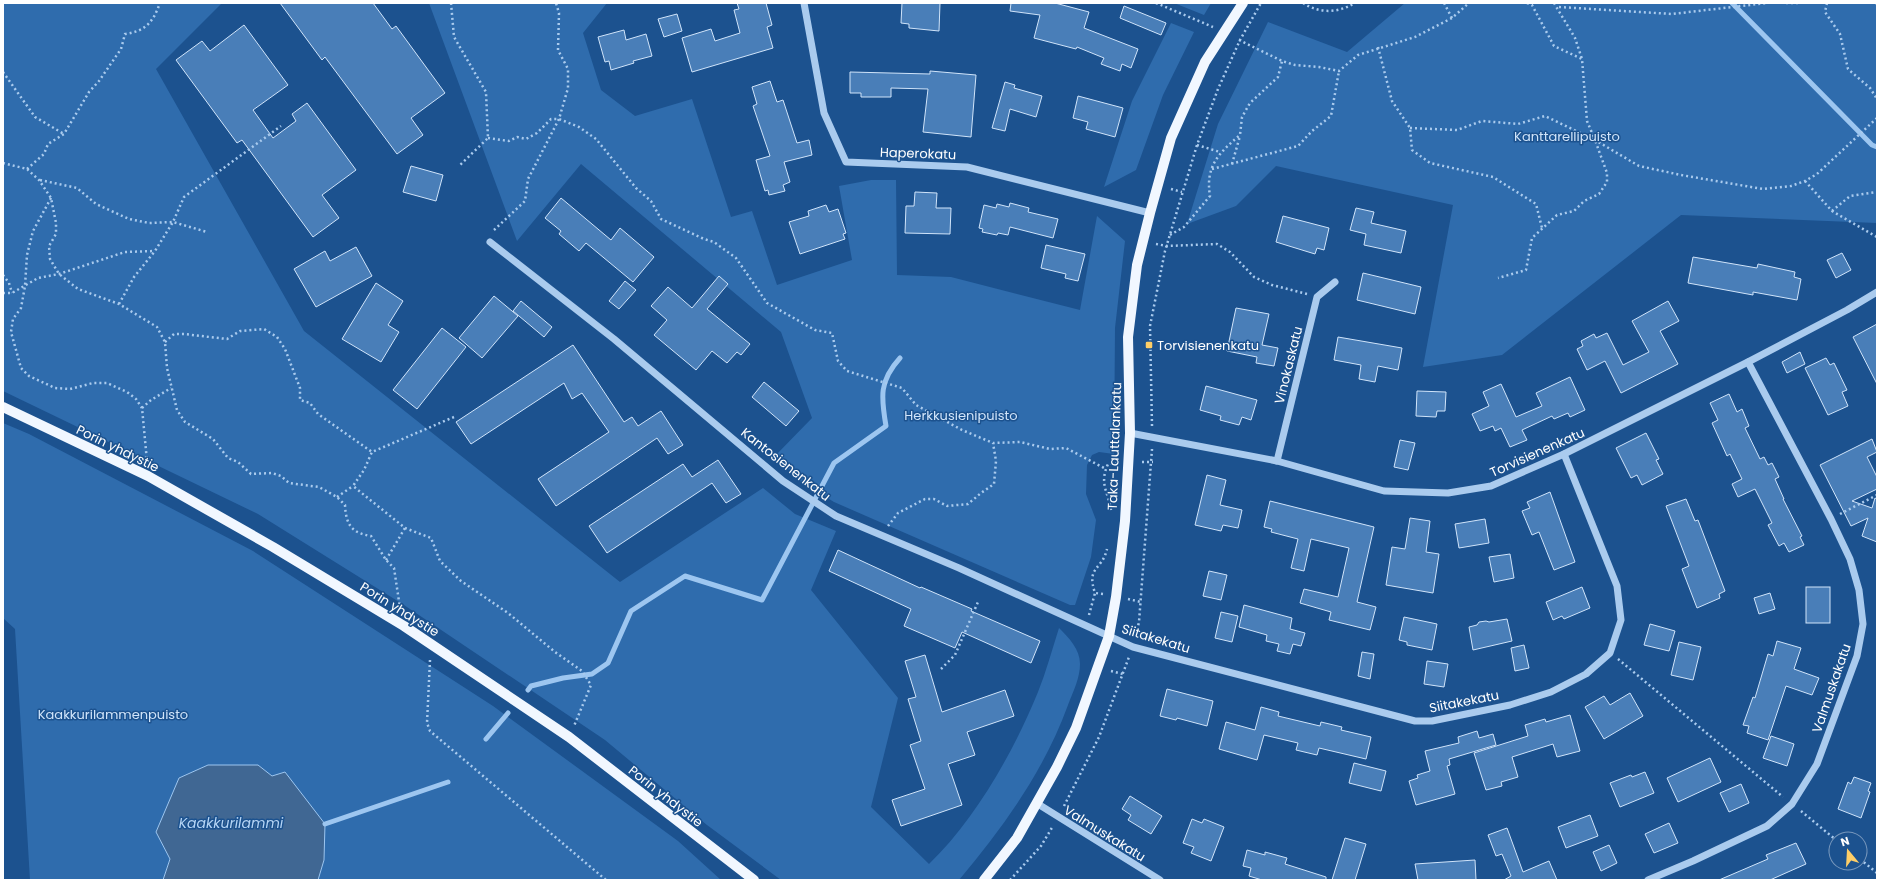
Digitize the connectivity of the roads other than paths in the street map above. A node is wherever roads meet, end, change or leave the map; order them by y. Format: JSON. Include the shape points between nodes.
{"nodes":[{"id":1,"x":804,"y":3,"type":"edge"},
{"id":2,"x":1243,"y":3,"type":"edge"},
{"id":3,"x":1150,"y":213,"type":"junction"},
{"id":4,"x":490,"y":242,"type":"dead end"},
{"id":5,"x":1335,"y":282,"type":"dead end"},
{"id":6,"x":1877,"y":292,"type":"edge"},
{"id":7,"x":1748,"y":362,"type":"junction"},
{"id":8,"x":3,"y":407,"type":"edge"},
{"id":9,"x":1130,"y":433,"type":"junction"},
{"id":10,"x":1564,"y":454,"type":"junction"},
{"id":11,"x":1277,"y":461,"type":"junction"},
{"id":12,"x":1108,"y":636,"type":"junction"},
{"id":13,"x":1038,"y":804,"type":"junction"},
{"id":14,"x":754,"y":880,"type":"edge"},
{"id":15,"x":984,"y":880,"type":"edge"},
{"id":16,"x":1160,"y":880,"type":"edge"},
{"id":17,"x":1648,"y":880,"type":"edge"}],
"edges":[{"from":1,"to":3,"type":"street","name":"Haperokatu","via":[[824,112],[846,162],[967,167]]},
{"from":2,"to":3,"type":"main road","name":"Taka-Lauttalankatu","via":[[1205,62],[1171,138]]},
{"from":3,"to":9,"type":"main road","name":"Taka-Lauttalankatu","via":[[1133,289],[1128,337]]},
{"from":4,"to":12,"type":"street","name":"Kantosienenkatu","via":[[614,339],[784,481],[836,516],[959,568]]},
{"from":5,"to":11,"type":"street","name":"Vinokaskatu","via":[[1317,296]]},
{"from":6,"to":7,"type":"street","name":"Torvisienenkatu"},
{"from":7,"to":10,"type":"street","name":"Torvisienenkatu"},
{"from":7,"to":17,"type":"street","name":"Valmuskakatu","via":[[1850,559],[1860,590],[1863,624],[1857,656],[1817,764],[1792,804],[1767,826]]},
{"from":8,"to":14,"type":"main road","name":"Porin yhdystie","via":[[148,476],[404,626],[569,737]]},
{"from":9,"to":11,"type":"street","name":"Torvisienenkatu"},
{"from":9,"to":12,"type":"main road","name":"Taka-Lauttalankatu","via":[[1125,521],[1116,597]]},
{"from":10,"to":11,"type":"street","name":"Torvisienenkatu","via":[[1491,486],[1448,493],[1384,491]]},
{"from":10,"to":12,"type":"street","name":"Siitakekatu","via":[[1617,586],[1621,620],[1610,652],[1586,674],[1551,692],[1510,705],[1432,721],[1415,721],[1133,647]]},
{"from":12,"to":13,"type":"main road","name":"Taka-Lauttalankatu","via":[[1076,728]]},
{"from":13,"to":15,"type":"main road","name":"Taka-Lauttalankatu","via":[[1017,838]]},
{"from":13,"to":16,"type":"street","name":"Valmuskakatu"}]}
